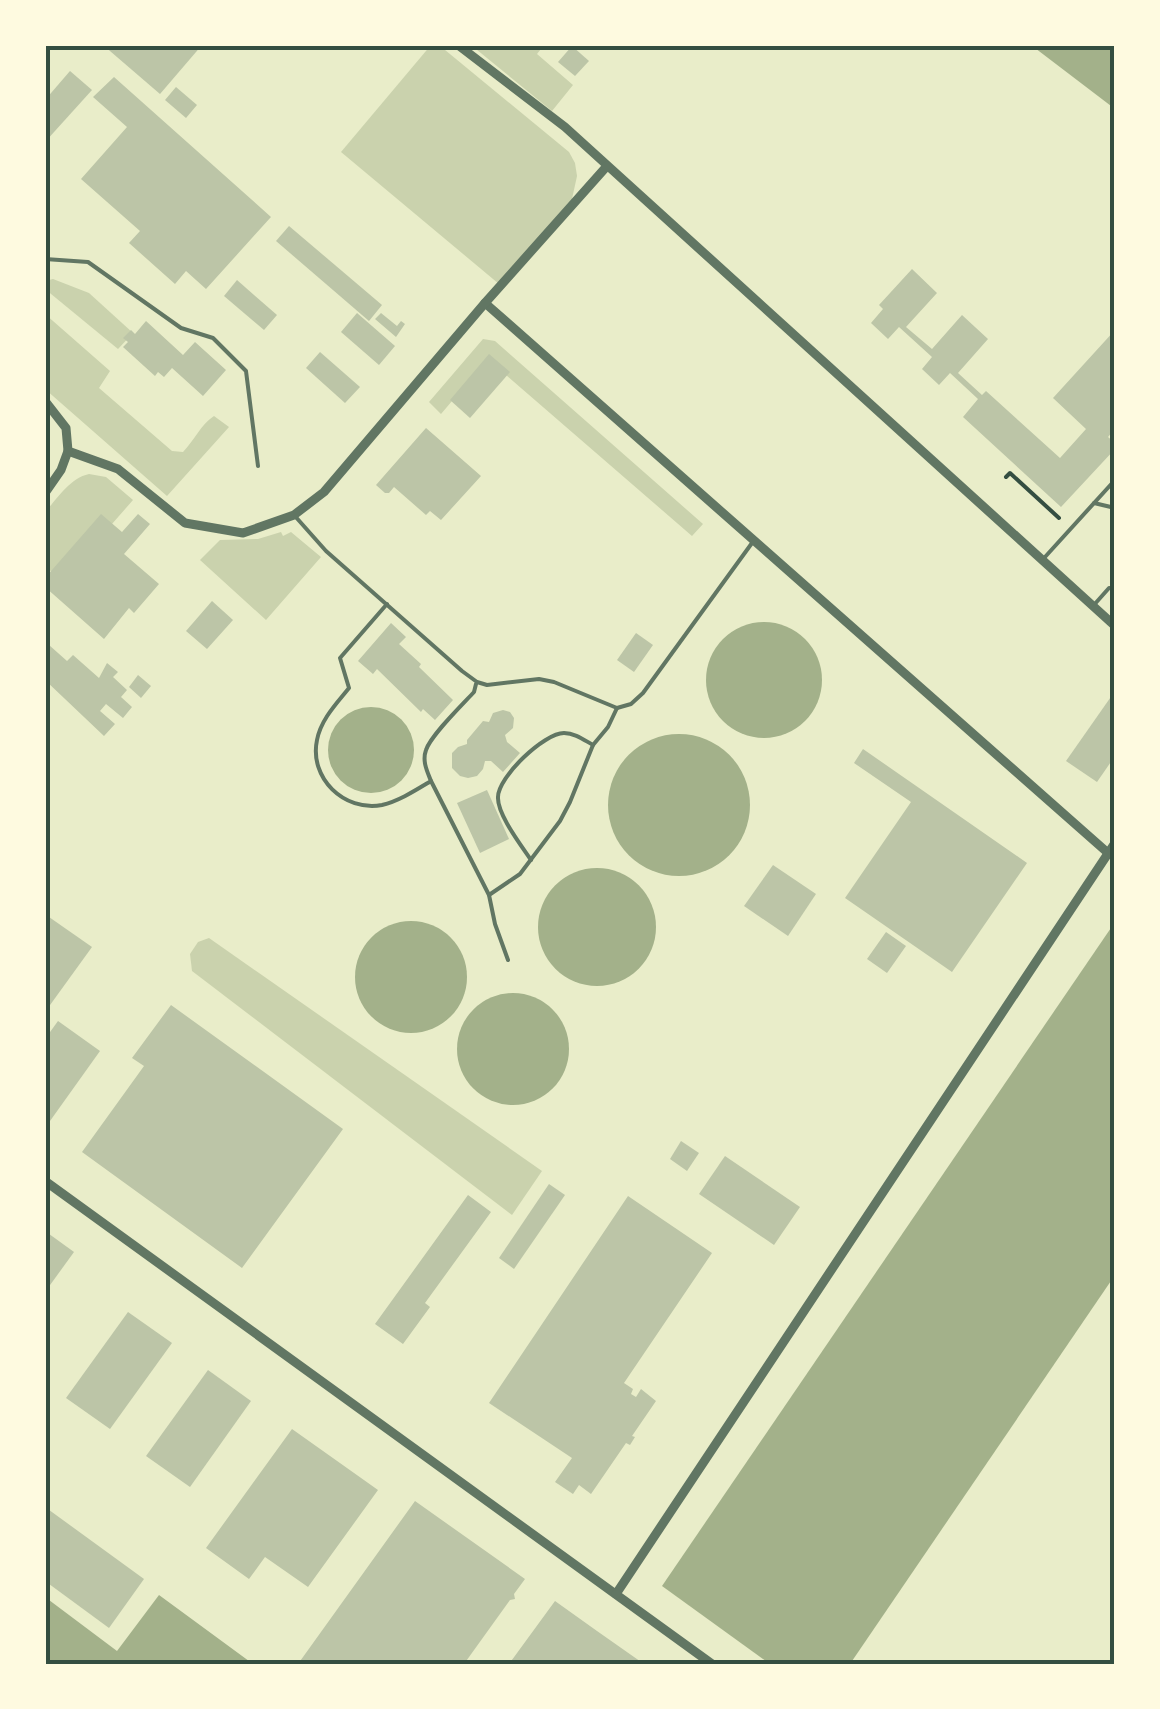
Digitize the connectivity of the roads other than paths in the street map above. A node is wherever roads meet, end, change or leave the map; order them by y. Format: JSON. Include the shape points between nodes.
{"nodes":[{"id":1,"x":458,"y":45,"type":"edge"},
{"id":2,"x":607,"y":166,"type":"junction"},
{"id":3,"x":45,"y":259,"type":"edge"},
{"id":4,"x":486,"y":303,"type":"junction"},
{"id":5,"x":45,"y":401,"type":"edge"},
{"id":6,"x":68,"y":451,"type":"junction"},
{"id":7,"x":258,"y":466,"type":"dead end"},
{"id":8,"x":1115,"y":480,"type":"edge"},
{"id":9,"x":45,"y":493,"type":"edge"},
{"id":10,"x":1094,"y":503,"type":"junction"},
{"id":11,"x":1115,"y":508,"type":"edge"},
{"id":12,"x":294,"y":515,"type":"junction"},
{"id":13,"x":754,"y":541,"type":"junction"},
{"id":14,"x":1041,"y":560,"type":"junction"},
{"id":15,"x":1115,"y":588,"type":"edge"},
{"id":16,"x":387,"y":604,"type":"junction"},
{"id":17,"x":1092,"y":606,"type":"junction"},
{"id":18,"x":1115,"y":626,"type":"edge"},
{"id":19,"x":477,"y":682,"type":"junction"},
{"id":20,"x":617,"y":708,"type":"junction"},
{"id":21,"x":593,"y":745,"type":"junction"},
{"id":22,"x":431,"y":782,"type":"junction"},
{"id":23,"x":1115,"y":843,"type":"edge"},
{"id":24,"x":1108,"y":853,"type":"junction"},
{"id":25,"x":531,"y":861,"type":"junction"},
{"id":26,"x":489,"y":895,"type":"junction"},
{"id":27,"x":508,"y":960,"type":"dead end"},
{"id":28,"x":45,"y":1181,"type":"edge"},
{"id":29,"x":616,"y":1594,"type":"junction"},
{"id":30,"x":712,"y":1664,"type":"edge"}],
"edges":[{"from":1,"to":2,"type":"street"},
{"from":2,"to":4,"type":"street"},
{"from":2,"to":14,"type":"street"},
{"from":3,"to":7,"type":"lane","via":[[88,262],[181,328],[213,338],[246,371]]},
{"from":4,"to":12,"type":"street","via":[[324,492]]},
{"from":4,"to":13,"type":"street"},
{"from":5,"to":6,"type":"street","via":[[66,428]]},
{"from":6,"to":9,"type":"street"},
{"from":6,"to":12,"type":"street","via":[[118,469],[184,523],[243,533]]},
{"from":8,"to":10,"type":"lane"},
{"from":10,"to":11,"type":"lane"},
{"from":10,"to":14,"type":"lane"},
{"from":12,"to":16,"type":"lane"},
{"from":13,"to":20,"type":"lane","via":[[643,693]]},
{"from":13,"to":24,"type":"street"},
{"from":14,"to":17,"type":"street"},
{"from":15,"to":17,"type":"lane"},
{"from":16,"to":19,"type":"lane"},
{"from":16,"to":22,"type":"lane","via":[[340,658],[350,688],[321,725],[318,767],[333,790],[358,804],[386,804]]},
{"from":17,"to":18,"type":"street"},
{"from":19,"to":20,"type":"lane","via":[[539,679]]},
{"from":19,"to":22,"type":"lane","via":[[425,751]]},
{"from":20,"to":21,"type":"lane"},
{"from":21,"to":25,"type":"lane","via":[[570,802]]},
{"from":21,"to":25,"type":"lane","via":[[567,733],[550,736],[500,786],[502,812]]},
{"from":22,"to":26,"type":"lane"},
{"from":23,"to":24,"type":"street"},
{"from":24,"to":29,"type":"street"},
{"from":25,"to":26,"type":"lane"},
{"from":26,"to":27,"type":"lane"},
{"from":28,"to":29,"type":"street"},
{"from":29,"to":30,"type":"street"}]}
